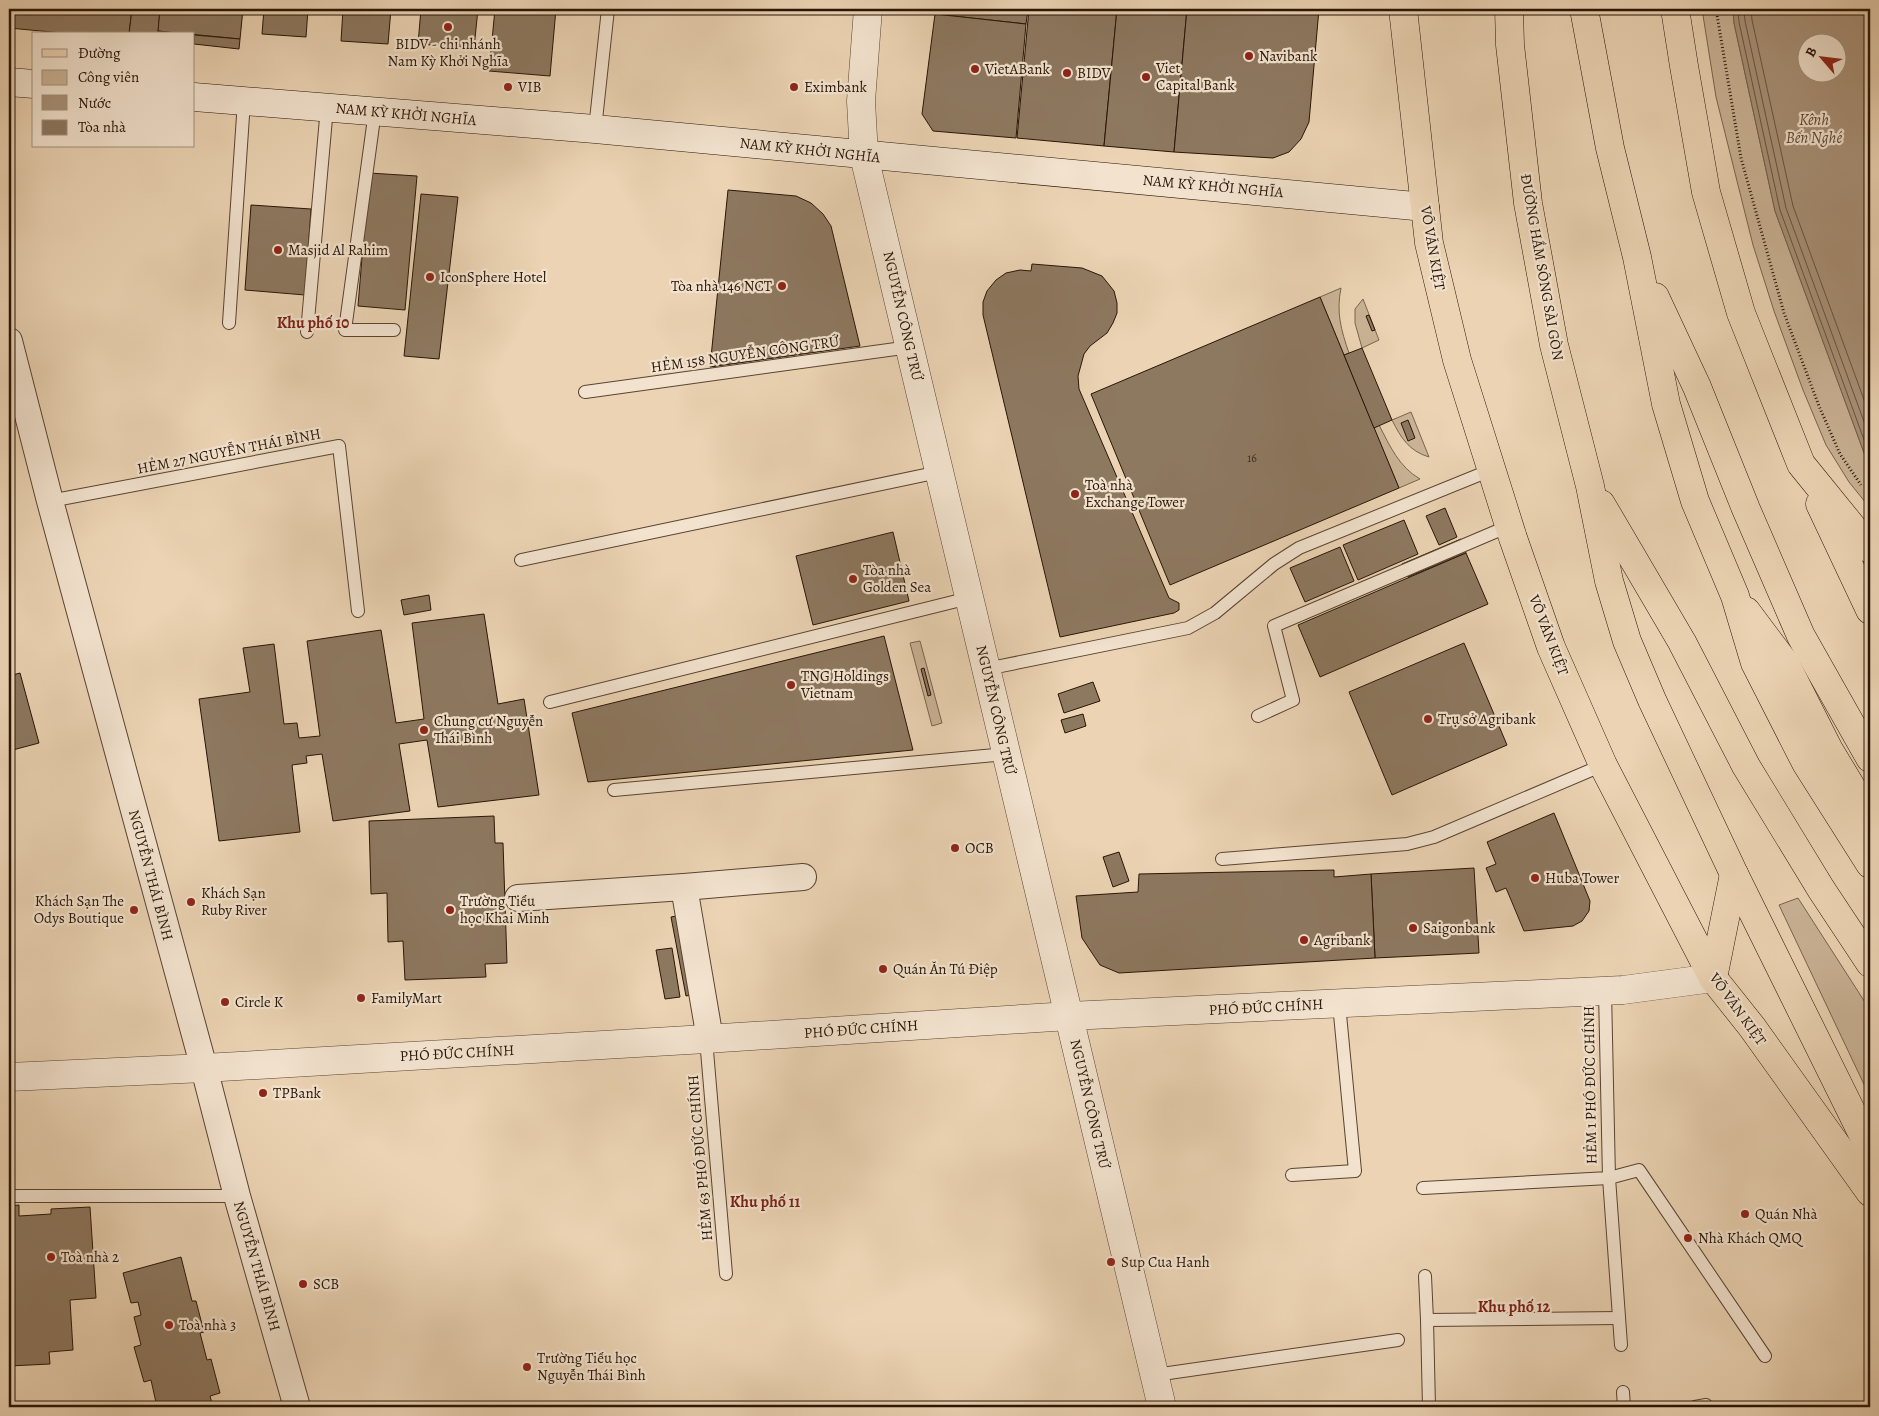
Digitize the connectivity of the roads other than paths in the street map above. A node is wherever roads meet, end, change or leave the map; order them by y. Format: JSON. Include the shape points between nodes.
{"nodes":[{"id":1,"x":608,"y":9,"type":"edge"},
{"id":2,"x":868,"y":9,"type":"edge"},
{"id":3,"x":1403,"y":9,"type":"edge"},
{"id":4,"x":1501,"y":9,"type":"edge"},
{"id":5,"x":1509,"y":9,"type":"edge"},
{"id":6,"x":1675,"y":9,"type":"edge"},
{"id":7,"x":1588,"y":16,"type":"edge"},
{"id":8,"x":1510,"y":45,"type":"junction"},
{"id":9,"x":9,"y":82,"type":"edge"},
{"id":10,"x":32,"y":84,"type":"edge"},
{"id":11,"x":195,"y":97,"type":"edge"},
{"id":12,"x":244,"y":101,"type":"junction"},
{"id":13,"x":327,"y":107,"type":"junction"},
{"id":14,"x":374,"y":112,"type":"junction"},
{"id":15,"x":595,"y":129,"type":"junction"},
{"id":16,"x":864,"y":156,"type":"junction"},
{"id":17,"x":1425,"y":207,"type":"junction"},
{"id":18,"x":1637,"y":257,"type":"junction"},
{"id":19,"x":229,"y":323,"type":"dead end"},
{"id":20,"x":394,"y":330,"type":"dead end"},
{"id":21,"x":307,"y":332,"type":"dead end"},
{"id":22,"x":9,"y":341,"type":"edge"},
{"id":23,"x":910,"y":347,"type":"junction"},
{"id":24,"x":585,"y":392,"type":"dead end"},
{"id":25,"x":1801,"y":464,"type":"junction"},
{"id":26,"x":1491,"y":470,"type":"junction"},
{"id":27,"x":939,"y":472,"type":"junction"},
{"id":28,"x":1590,"y":486,"type":"junction"},
{"id":29,"x":50,"y":501,"type":"junction"},
{"id":30,"x":1509,"y":526,"type":"junction"},
{"id":31,"x":1870,"y":549,"type":"edge"},
{"id":32,"x":521,"y":560,"type":"dead end"},
{"id":33,"x":1735,"y":596,"type":"junction"},
{"id":34,"x":969,"y":598,"type":"junction"},
{"id":35,"x":1869,"y":606,"type":"edge"},
{"id":36,"x":358,"y":611,"type":"dead end"},
{"id":37,"x":1810,"y":632,"type":"junction"},
{"id":38,"x":986,"y":669,"type":"junction"},
{"id":39,"x":550,"y":702,"type":"dead end"},
{"id":40,"x":1258,"y":716,"type":"dead end"},
{"id":41,"x":1870,"y":724,"type":"edge"},
{"id":42,"x":1006,"y":754,"type":"junction"},
{"id":43,"x":1870,"y":758,"type":"edge"},
{"id":44,"x":1603,"y":765,"type":"junction"},
{"id":45,"x":614,"y":790,"type":"dead end"},
{"id":46,"x":1870,"y":818,"type":"edge"},
{"id":47,"x":1222,"y":859,"type":"dead end"},
{"id":48,"x":1870,"y":864,"type":"edge"},
{"id":49,"x":1734,"y":874,"type":"junction"},
{"id":50,"x":803,"y":877,"type":"dead end"},
{"id":51,"x":684,"y":888,"type":"junction"},
{"id":52,"x":518,"y":898,"type":"dead end"},
{"id":53,"x":1870,"y":963,"type":"edge"},
{"id":54,"x":1713,"y":978,"type":"junction"},
{"id":55,"x":1604,"y":991,"type":"junction"},
{"id":56,"x":1339,"y":1004,"type":"junction"},
{"id":57,"x":1069,"y":1016,"type":"junction"},
{"id":58,"x":708,"y":1039,"type":"junction"},
{"id":59,"x":204,"y":1068,"type":"junction"},
{"id":60,"x":9,"y":1077,"type":"edge"},
{"id":61,"x":1870,"y":1149,"type":"edge"},
{"id":62,"x":1292,"y":1175,"type":"dead end"},
{"id":63,"x":1609,"y":1178,"type":"junction"},
{"id":64,"x":1423,"y":1188,"type":"dead end"},
{"id":65,"x":1870,"y":1192,"type":"edge"},
{"id":66,"x":9,"y":1196,"type":"edge"},
{"id":67,"x":237,"y":1196,"type":"junction"},
{"id":68,"x":726,"y":1274,"type":"dead end"},
{"id":69,"x":1425,"y":1276,"type":"dead end"},
{"id":70,"x":1619,"y":1318,"type":"junction"},
{"id":71,"x":1427,"y":1320,"type":"junction"},
{"id":72,"x":1398,"y":1340,"type":"dead end"},
{"id":73,"x":1621,"y":1345,"type":"dead end"},
{"id":74,"x":1765,"y":1356,"type":"dead end"},
{"id":75,"x":1155,"y":1375,"type":"junction"},
{"id":76,"x":1623,"y":1392,"type":"dead end"},
{"id":77,"x":297,"y":1407,"type":"edge"},
{"id":78,"x":1162,"y":1407,"type":"edge"},
{"id":79,"x":1429,"y":1407,"type":"edge"},
{"id":80,"x":1624,"y":1407,"type":"edge"}],
"edges":[{"from":1,"to":15,"type":"lane"},
{"from":2,"to":16,"type":"street","name":"NGUYỄN CÔNG TRỨ","via":[[861,101]]},
{"from":3,"to":17,"type":"main road","name":"VÕ VĂN KIỆT"},
{"from":4,"to":8,"type":"main road","name":"ĐƯỜNG HẦM SÔNG SÀI GÒN"},
{"from":5,"to":8,"type":"main road","name":"ĐƯỜNG HẦM SÔNG SÀI GÒN"},
{"from":6,"to":25,"type":"main road","via":[[1706,192],[1740,313]]},
{"from":7,"to":18,"type":"main road","via":[[1610,148]]},
{"from":8,"to":28,"type":"main road","name":"ĐƯỜNG HẦM SÔNG SÀI GÒN","via":[[1528,203],[1552,336]]},
{"from":9,"to":10,"type":"street"},
{"from":11,"to":12,"type":"street","name":"NAM KỲ KHỞI NGHĨA"},
{"from":12,"to":13,"type":"street","name":"NAM KỲ KHỞI NGHĨA"},
{"from":12,"to":19,"type":"lane"},
{"from":13,"to":14,"type":"street","name":"NAM KỲ KHỞI NGHĨA"},
{"from":13,"to":21,"type":"lane"},
{"from":14,"to":15,"type":"street","name":"NAM KỲ KHỞI NGHĨA"},
{"from":14,"to":20,"type":"lane","via":[[345,330]]},
{"from":15,"to":16,"type":"street","name":"NAM KỲ KHỞI NGHĨA"},
{"from":16,"to":17,"type":"street","name":"NAM KỲ KHỞI NGHĨA"},
{"from":16,"to":23,"type":"street","name":"NGUYỄN CÔNG TRỨ"},
{"from":17,"to":26,"type":"main road","name":"VÕ VĂN KIỆT","via":[[1430,243],[1458,360]]},
{"from":18,"to":33,"type":"main road","via":[[1666,404],[1695,500]]},
{"from":18,"to":37,"type":"main road","via":[[1697,387],[1746,510]]},
{"from":22,"to":29,"type":"street","name":"NGUYỄN THÁI BÌNH"},
{"from":23,"to":24,"type":"lane","name":"HẺM 158 NGUYỄN CÔNG TRỨ"},
{"from":23,"to":27,"type":"street","name":"NGUYỄN CÔNG TRỨ"},
{"from":25,"to":31,"type":"main road"},
{"from":25,"to":35,"type":"main road"},
{"from":26,"to":30,"type":"main road","name":"VÕ VĂN KIỆT"},
{"from":26,"to":38,"type":"lane","via":[[1299,548],[1215,612],[1188,628]]},
{"from":27,"to":32,"type":"lane"},
{"from":27,"to":34,"type":"street","name":"NGUYỄN CÔNG TRỨ"},
{"from":28,"to":49,"type":"main road","via":[[1609,581],[1627,641]]},
{"from":28,"to":53,"type":"main road","via":[[1682,642],[1746,766]]},
{"from":29,"to":36,"type":"lane","name":"HẺM 27 NGUYỄN THÁI BÌNH","via":[[339,446]]},
{"from":29,"to":59,"type":"street","name":"NGUYỄN THÁI BÌNH"},
{"from":30,"to":40,"type":"lane","via":[[1274,626],[1292,700]]},
{"from":30,"to":44,"type":"main road","name":"VÕ VĂN KIỆT","via":[[1551,646]]},
{"from":33,"to":46,"type":"main road","via":[[1785,663]]},
{"from":33,"to":48,"type":"main road","via":[[1763,680],[1806,763]]},
{"from":34,"to":38,"type":"street","name":"NGUYỄN CÔNG TRỨ"},
{"from":34,"to":39,"type":"lane"},
{"from":37,"to":41,"type":"main road"},
{"from":37,"to":43,"type":"main road"},
{"from":38,"to":42,"type":"street","name":"NGUYỄN CÔNG TRỨ"},
{"from":42,"to":45,"type":"lane"},
{"from":42,"to":57,"type":"street","name":"NGUYỄN CÔNG TRỨ"},
{"from":44,"to":47,"type":"lane","via":[[1434,837],[1407,844]]},
{"from":44,"to":54,"type":"main road","name":"VÕ VĂN KIỆT"},
{"from":49,"to":54,"type":"main road"},
{"from":49,"to":61,"type":"main road"},
{"from":50,"to":51,"type":"street"},
{"from":51,"to":52,"type":"street"},
{"from":51,"to":58,"type":"street"},
{"from":54,"to":55,"type":"street","name":"PHÓ ĐỨC CHÍNH"},
{"from":54,"to":65,"type":"main road","name":"VÕ VĂN KIỆT"},
{"from":55,"to":56,"type":"street","name":"PHÓ ĐỨC CHÍNH"},
{"from":55,"to":63,"type":"lane","name":"HẺM 1 PHÓ ÐỨC CHÍNH"},
{"from":56,"to":57,"type":"street","name":"PHÓ ĐỨC CHÍNH"},
{"from":56,"to":62,"type":"lane","via":[[1355,1171]]},
{"from":57,"to":58,"type":"street","name":"PHÓ ĐỨC CHÍNH"},
{"from":57,"to":75,"type":"street","name":"NGUYỄN CÔNG TRỨ"},
{"from":58,"to":59,"type":"street","name":"PHÓ ĐỨC CHÍNH"},
{"from":58,"to":68,"type":"lane","name":"HẺM 63 PHÓ ĐỨC CHÍNH"},
{"from":59,"to":60,"type":"street","name":"PHÓ ĐỨC CHÍNH"},
{"from":59,"to":67,"type":"street","name":"NGUYỄN THÁI BÌNH"},
{"from":63,"to":64,"type":"lane","name":"HẺM 1 PHÓ ÐỨC CHÍNH"},
{"from":63,"to":70,"type":"lane"},
{"from":63,"to":74,"type":"lane","name":"HẺM 1 PHÓ ÐỨC CHÍNH","via":[[1640,1170]]},
{"from":66,"to":67,"type":"lane"},
{"from":67,"to":77,"type":"street","name":"NGUYỄN THÁI BÌNH"},
{"from":69,"to":71,"type":"lane"},
{"from":70,"to":71,"type":"lane"},
{"from":70,"to":73,"type":"lane"},
{"from":71,"to":79,"type":"lane"},
{"from":72,"to":75,"type":"lane"},
{"from":75,"to":78,"type":"street","name":"NGUYỄN CÔNG TRỨ"},
{"from":76,"to":80,"type":"lane"}]}
